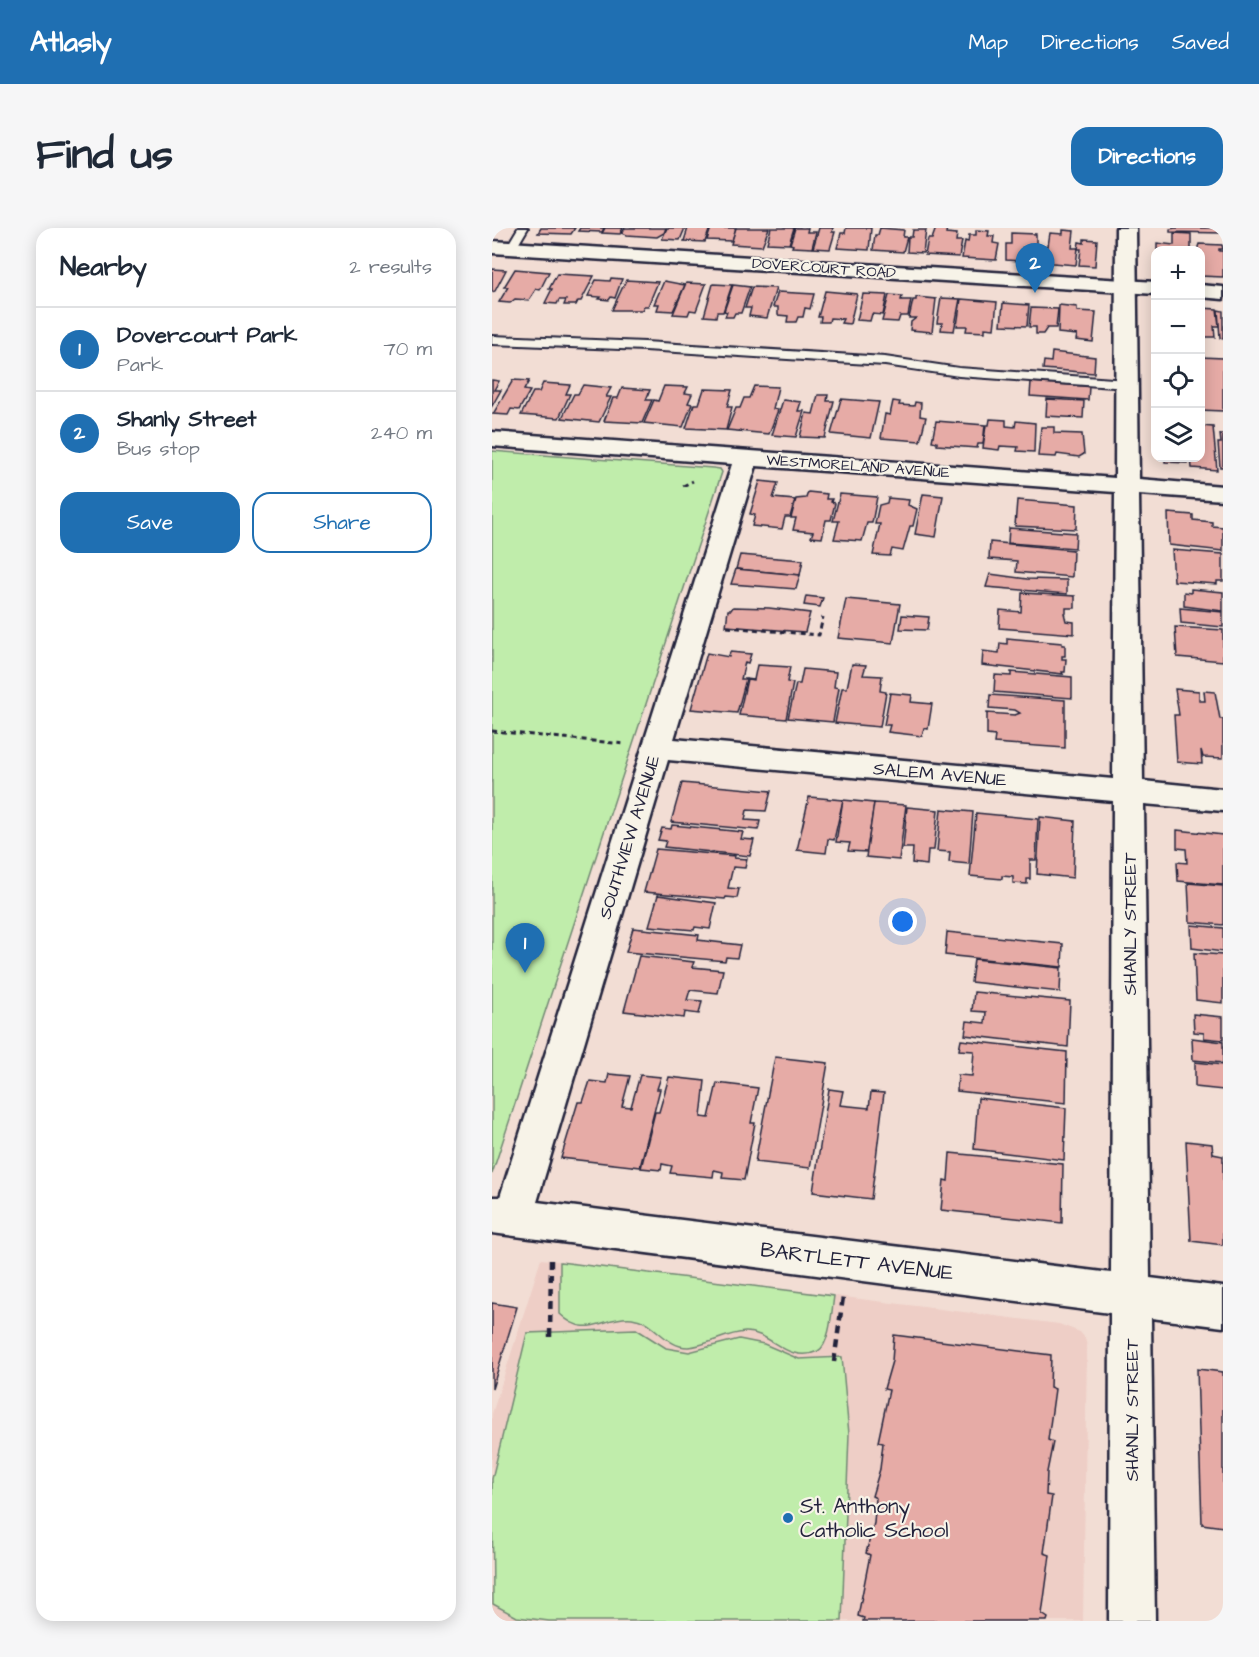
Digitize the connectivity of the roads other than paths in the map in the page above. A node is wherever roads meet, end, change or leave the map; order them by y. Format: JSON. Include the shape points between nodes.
{"nodes":[{"id":1,"x":523,"y":228,"type":"edge"},
{"id":2,"x":1126,"y":228,"type":"edge"},
{"id":3,"x":501,"y":248,"type":"edge"},
{"id":4,"x":1141,"y":287,"type":"edge"},
{"id":5,"x":1205,"y":291,"type":"edge"},
{"id":6,"x":1223,"y":293,"type":"edge"},
{"id":7,"x":492,"y":340,"type":"edge"},
{"id":8,"x":1127,"y":384,"type":"junction"},
{"id":9,"x":492,"y":439,"type":"edge"},
{"id":10,"x":746,"y":458,"type":"junction"},
{"id":11,"x":1127,"y":486,"type":"junction"},
{"id":12,"x":1223,"y":493,"type":"edge"},
{"id":13,"x":657,"y":748,"type":"junction"},
{"id":14,"x":1129,"y":791,"type":"junction"},
{"id":15,"x":1223,"y":800,"type":"edge"},
{"id":16,"x":503,"y":1216,"type":"edge"},
{"id":17,"x":1131,"y":1297,"type":"junction"},
{"id":18,"x":1223,"y":1307,"type":"edge"},
{"id":19,"x":1132,"y":1621,"type":"edge"}],
"edges":[{"from":1,"to":3,"type":"lane"},
{"from":2,"to":4,"type":"street","name":"SHANLY STREET"},
{"from":3,"to":4,"type":"street","name":"DOVERCOURT ROAD"},
{"from":4,"to":8,"type":"street","name":"SHANLY STREET"},
{"from":5,"to":6,"type":"street"},
{"from":7,"to":8,"type":"lane","via":[[885,361],[959,372]]},
{"from":8,"to":11,"type":"street","name":"SHANLY STREET"},
{"from":9,"to":10,"type":"street","name":"WESTMORELAND AVENUE"},
{"from":10,"to":11,"type":"street","name":"WESTMORELAND AVENUE"},
{"from":10,"to":13,"type":"street","name":"SOUTHVIEW AVENUE"},
{"from":11,"to":12,"type":"street","name":"WESTMORELAND AVENUE"},
{"from":11,"to":14,"type":"street","name":"SHANLY STREET"},
{"from":13,"to":14,"type":"street","name":"SALEM AVENUE"},
{"from":13,"to":16,"type":"street","name":"SOUTHVIEW AVENUE"},
{"from":14,"to":15,"type":"street","name":"SALEM AVENUE"},
{"from":14,"to":17,"type":"street","name":"SHANLY STREET"},
{"from":16,"to":17,"type":"street","name":"BARTLETT AVENUE"},
{"from":17,"to":18,"type":"street","name":"BARTLETT AVENUE"},
{"from":17,"to":19,"type":"street","name":"SHANLY STREET"}]}
